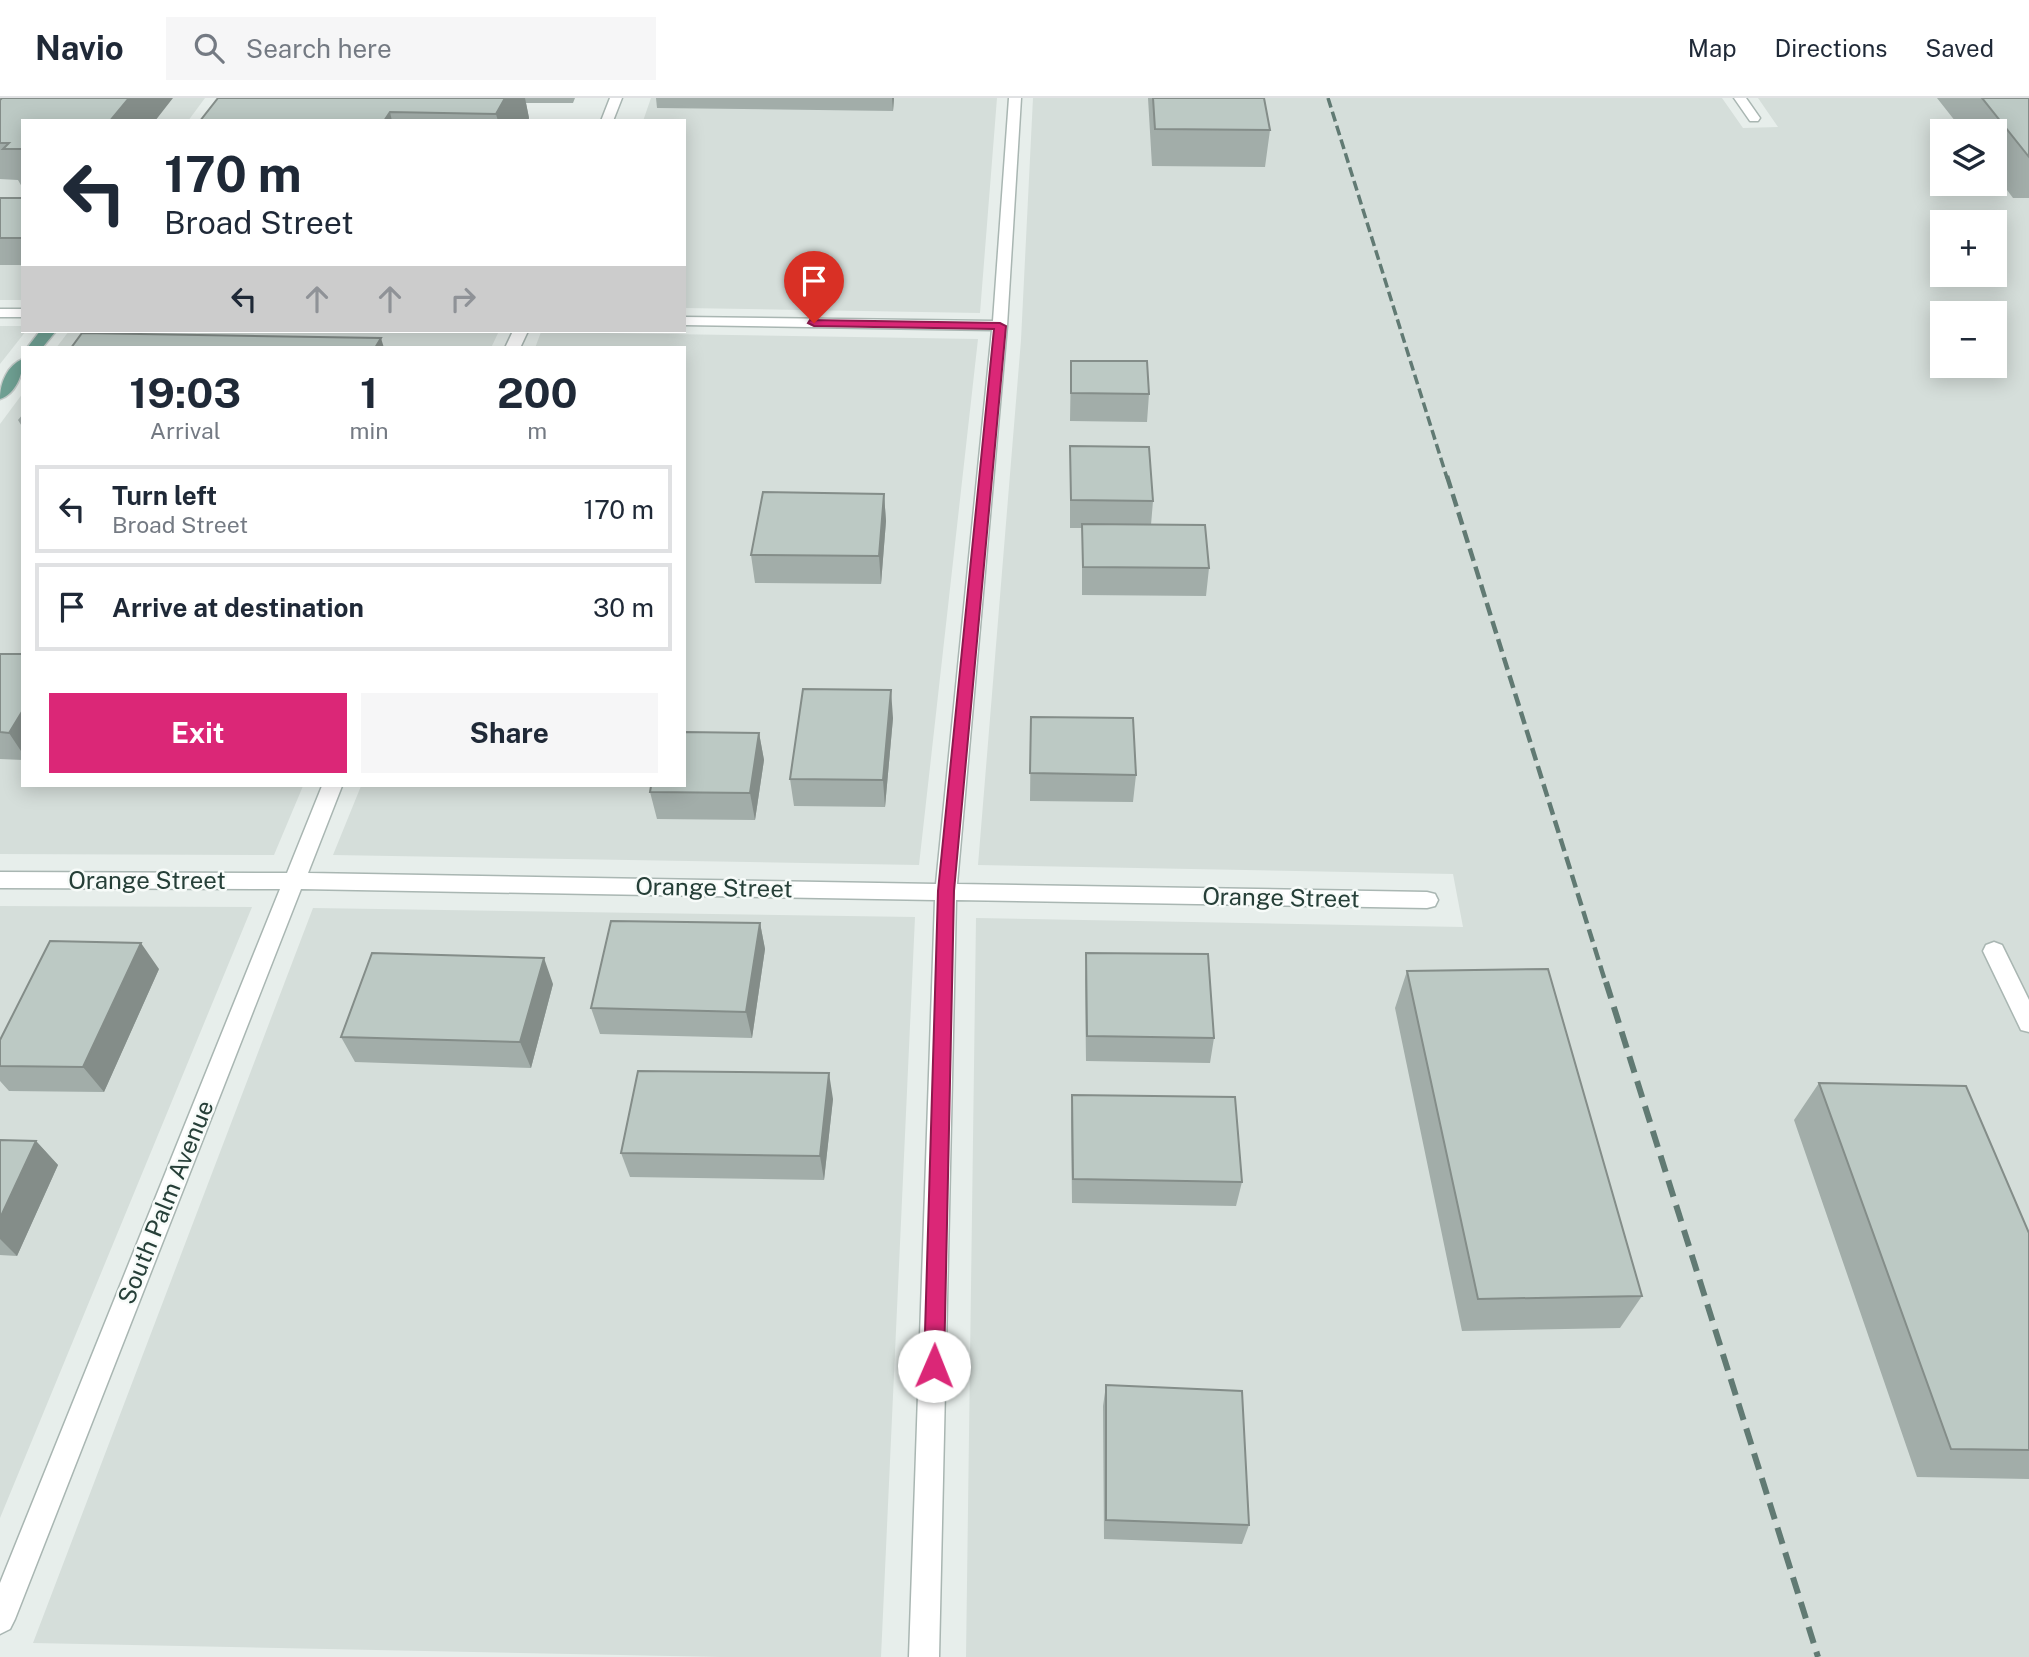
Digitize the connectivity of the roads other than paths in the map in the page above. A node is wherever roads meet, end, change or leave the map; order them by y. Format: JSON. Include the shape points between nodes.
{"nodes":[{"id":1,"x":616,"y":98,"type":"edge"},
{"id":2,"x":1015,"y":98,"type":"edge"},
{"id":3,"x":1741,"y":98,"type":"edge"},
{"id":4,"x":1754,"y":118,"type":"dead end"},
{"id":5,"x":608,"y":119,"type":"edge"},
{"id":6,"x":0,"y":313,"type":"edge"},
{"id":7,"x":21,"y":313,"type":"edge"},
{"id":8,"x":686,"y":321,"type":"edge"},
{"id":9,"x":1000,"y":326,"type":"junction"},
{"id":10,"x":21,"y":367,"type":"edge"},
{"id":11,"x":0,"y":394,"type":"edge"},
{"id":12,"x":332,"y":787,"type":"edge"},
{"id":13,"x":0,"y":880,"type":"edge"},
{"id":14,"x":293,"y":881,"type":"junction"},
{"id":15,"x":946,"y":891,"type":"junction"},
{"id":16,"x":1427,"y":900,"type":"dead end"},
{"id":17,"x":1994,"y":951,"type":"dead end"},
{"id":18,"x":2029,"y":1023,"type":"edge"},
{"id":19,"x":0,"y":1619,"type":"edge"},
{"id":20,"x":924,"y":1657,"type":"edge"}],
"edges":[{"from":1,"to":5,"type":"street"},
{"from":2,"to":9,"type":"street"},
{"from":3,"to":4,"type":"street"},
{"from":6,"to":7,"type":"street"},
{"from":8,"to":9,"type":"street"},
{"from":9,"to":15,"type":"street"},
{"from":10,"to":11,"type":"main road"},
{"from":12,"to":14,"type":"street","name":"South Palm Avenue"},
{"from":13,"to":14,"type":"street","name":"Orange Street"},
{"from":14,"to":15,"type":"street","name":"Orange Street"},
{"from":14,"to":19,"type":"street","name":"South Palm Avenue"},
{"from":15,"to":16,"type":"street","name":"Orange Street"},
{"from":15,"to":20,"type":"street"},
{"from":17,"to":18,"type":"street"}]}
